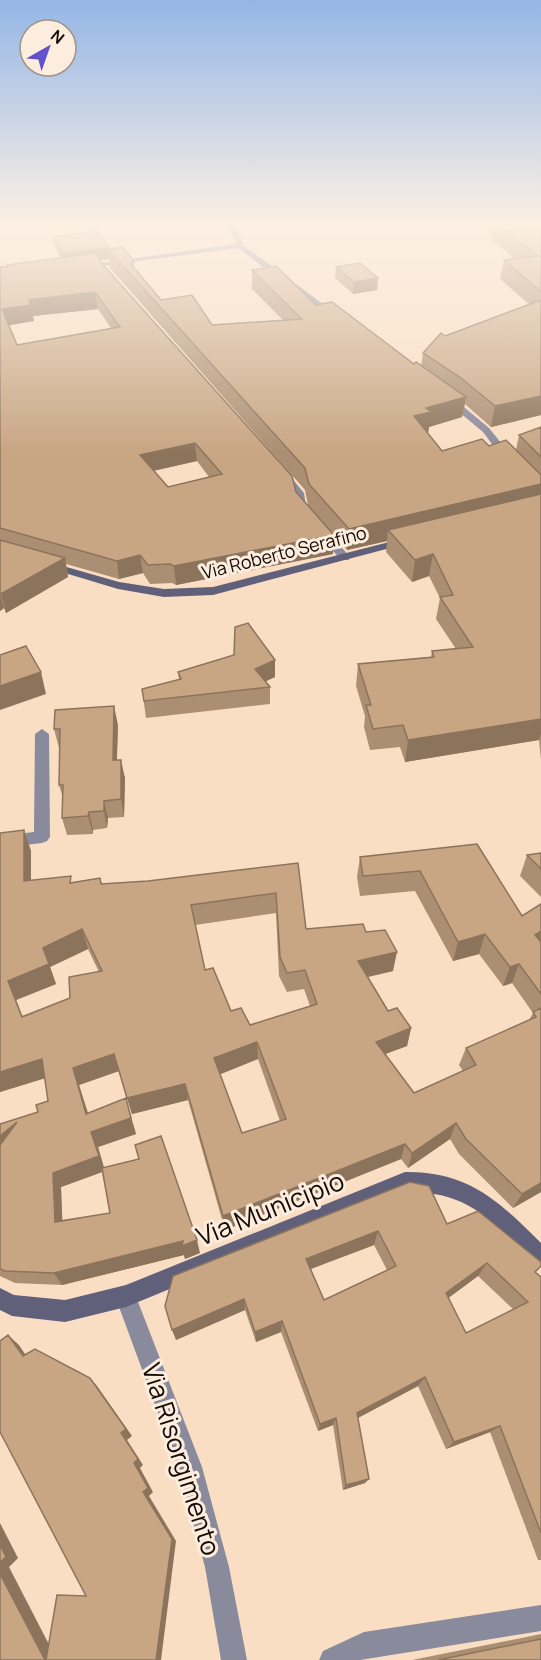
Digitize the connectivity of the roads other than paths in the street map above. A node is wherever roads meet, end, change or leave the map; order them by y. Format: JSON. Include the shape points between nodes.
{"nodes":[{"id":1,"x":309,"y":298,"type":"edge"},
{"id":2,"x":342,"y":323,"type":"edge"},
{"id":3,"x":445,"y":396,"type":"edge"},
{"id":4,"x":276,"y":466,"type":"edge"},
{"id":5,"x":516,"y":468,"type":"edge"},
{"id":6,"x":419,"y":538,"type":"edge"},
{"id":7,"x":345,"y":558,"type":"junction"},
{"id":8,"x":32,"y":560,"type":"edge"},
{"id":9,"x":42,"y":734,"type":"dead end"},
{"id":10,"x":0,"y":842,"type":"edge"},
{"id":11,"x":541,"y":1257,"type":"edge"},
{"id":12,"x":126,"y":1296,"type":"junction"},
{"id":13,"x":0,"y":1299,"type":"edge"},
{"id":14,"x":541,"y":1618,"type":"edge"},
{"id":15,"x":234,"y":1660,"type":"edge"},
{"id":16,"x":332,"y":1660,"type":"edge"}],
"edges":[{"from":1,"to":2,"type":"street"},
{"from":3,"to":5,"type":"street","via":[[486,430]]},
{"from":4,"to":7,"type":"street","via":[[299,493],[301,507]]},
{"from":6,"to":7,"type":"main road","name":"Via Roberto Serafino"},
{"from":7,"to":8,"type":"main road","name":"Via Roberto Serafino","via":[[213,591],[164,593],[118,585]]},
{"from":9,"to":10,"type":"street","via":[[42,837]]},
{"from":11,"to":12,"type":"main road","name":"Via Municipio","via":[[492,1209],[457,1186],[421,1180],[405,1182]]},
{"from":12,"to":13,"type":"main road","name":"Via Municipio","via":[[65,1311],[12,1305]]},
{"from":12,"to":15,"type":"street","name":"Via Risorgimento","via":[[190,1467],[217,1567]]},
{"from":14,"to":16,"type":"street","via":[[364,1644]]}]}
